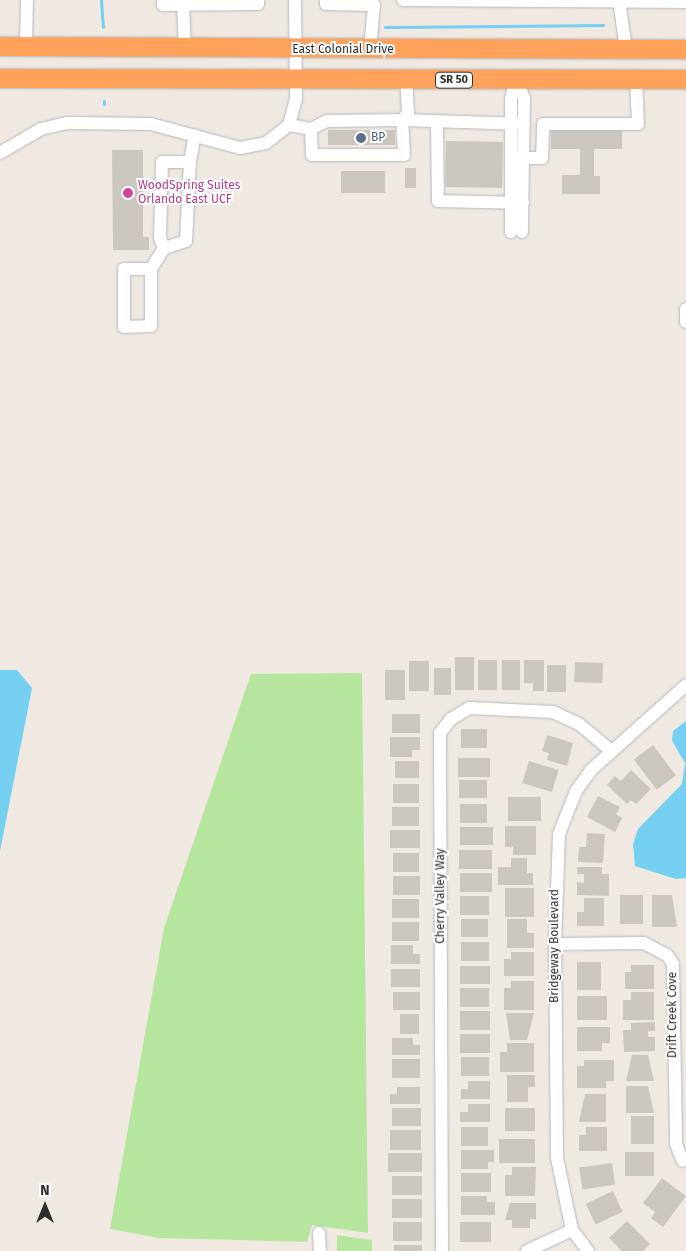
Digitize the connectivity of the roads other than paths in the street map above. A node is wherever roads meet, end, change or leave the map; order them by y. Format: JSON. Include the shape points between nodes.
{"nodes":[{"id":1,"x":27,"y":0,"type":"edge"},
{"id":2,"x":163,"y":0,"type":"edge"},
{"id":3,"x":258,"y":0,"type":"edge"},
{"id":4,"x":295,"y":0,"type":"edge"},
{"id":5,"x":403,"y":0,"type":"edge"},
{"id":6,"x":430,"y":1,"type":"edge"},
{"id":7,"x":593,"y":1,"type":"edge"},
{"id":8,"x":619,"y":1,"type":"edge"},
{"id":9,"x":651,"y":1,"type":"edge"},
{"id":10,"x":678,"y":1,"type":"edge"},
{"id":11,"x":326,"y":2,"type":"edge"},
{"id":12,"x":374,"y":2,"type":"edge"},
{"id":13,"x":183,"y":4,"type":"junction"},
{"id":14,"x":0,"y":46,"type":"edge"},
{"id":15,"x":26,"y":46,"type":"junction"},
{"id":16,"x":686,"y":48,"type":"edge"},
{"id":17,"x":185,"y":49,"type":"junction"},
{"id":18,"x":548,"y":49,"type":"junction"},
{"id":19,"x":626,"y":49,"type":"junction"},
{"id":20,"x":295,"y":50,"type":"junction"},
{"id":21,"x":370,"y":50,"type":"junction"},
{"id":22,"x":0,"y":66,"type":"edge"},
{"id":23,"x":296,"y":75,"type":"junction"},
{"id":24,"x":0,"y":78,"type":"edge"},
{"id":25,"x":516,"y":79,"type":"junction"},
{"id":26,"x":636,"y":79,"type":"junction"},
{"id":27,"x":686,"y":79,"type":"edge"},
{"id":28,"x":172,"y":80,"type":"junction"},
{"id":29,"x":406,"y":80,"type":"junction"},
{"id":30,"x":0,"y":90,"type":"edge"},
{"id":31,"x":402,"y":120,"type":"junction"},
{"id":32,"x":440,"y":124,"type":"junction"},
{"id":33,"x":289,"y":125,"type":"junction"},
{"id":34,"x":518,"y":125,"type":"junction"},
{"id":35,"x":311,"y":129,"type":"junction"},
{"id":36,"x":195,"y":135,"type":"junction"},
{"id":37,"x":0,"y":153,"type":"edge"},
{"id":38,"x":518,"y":159,"type":"junction"},
{"id":39,"x":190,"y":162,"type":"junction"},
{"id":40,"x":517,"y":203,"type":"junction"},
{"id":41,"x":517,"y":232,"type":"dead end"},
{"id":42,"x":164,"y":248,"type":"junction"},
{"id":43,"x":151,"y":268,"type":"junction"},
{"id":44,"x":686,"y":309,"type":"edge"},
{"id":45,"x":686,"y":322,"type":"edge"},
{"id":46,"x":686,"y":685,"type":"edge"},
{"id":47,"x":610,"y":750,"type":"junction"},
{"id":48,"x":554,"y":944,"type":"junction"},
{"id":49,"x":683,"y":1161,"type":"dead end"},
{"id":50,"x":572,"y":1230,"type":"junction"},
{"id":51,"x":319,"y":1234,"type":"dead end"},
{"id":52,"x":320,"y":1251,"type":"edge"},
{"id":53,"x":442,"y":1251,"type":"edge"},
{"id":54,"x":527,"y":1251,"type":"edge"},
{"id":55,"x":588,"y":1251,"type":"edge"}],
"edges":[{"from":1,"to":15,"type":"street"},
{"from":2,"to":13,"type":"street","via":[[163,5]]},
{"from":3,"to":13,"type":"street","via":[[258,4]]},
{"from":4,"to":20,"type":"street"},
{"from":5,"to":6,"type":"street"},
{"from":6,"to":7,"type":"street"},
{"from":7,"to":8,"type":"street"},
{"from":8,"to":9,"type":"street"},
{"from":8,"to":19,"type":"street"},
{"from":9,"to":10,"type":"street"},
{"from":11,"to":12,"type":"street"},
{"from":12,"to":21,"type":"street"},
{"from":13,"to":17,"type":"street"},
{"from":14,"to":15,"type":"highway","name":"East Colonial Drive"},
{"from":15,"to":17,"type":"highway","name":"East Colonial Drive"},
{"from":16,"to":19,"type":"highway","name":"East Colonial Drive"},
{"from":17,"to":20,"type":"highway","name":"East Colonial Drive"},
{"from":18,"to":19,"type":"highway","name":"East Colonial Drive"},
{"from":18,"to":21,"type":"highway","name":"East Colonial Drive"},
{"from":18,"to":25,"type":"highway","via":[[520,68]]},
{"from":20,"to":21,"type":"highway","name":"East Colonial Drive"},
{"from":20,"to":23,"type":"street"},
{"from":22,"to":23,"type":"highway"},
{"from":23,"to":28,"type":"highway","number":"SR 50"},
{"from":23,"to":29,"type":"highway","number":"SR 50"},
{"from":23,"to":33,"type":"street"},
{"from":24,"to":28,"type":"highway","number":"SR 50"},
{"from":25,"to":26,"type":"highway","number":"SR 50"},
{"from":25,"to":29,"type":"highway","number":"SR 50"},
{"from":25,"to":34,"type":"street","via":[[524,98]]},
{"from":26,"to":27,"type":"highway","number":"SR 50"},
{"from":26,"to":38,"type":"street","via":[[638,124],[543,124],[542,158]]},
{"from":28,"to":30,"type":"highway"},
{"from":29,"to":31,"type":"street","via":[[408,113]]},
{"from":31,"to":32,"type":"street"},
{"from":31,"to":35,"type":"street","via":[[327,121]]},
{"from":31,"to":35,"type":"street","via":[[404,155],[312,156]]},
{"from":32,"to":34,"type":"street"},
{"from":32,"to":40,"type":"street","via":[[438,201]]},
{"from":33,"to":35,"type":"street"},
{"from":33,"to":36,"type":"street","via":[[253,148]]},
{"from":34,"to":38,"type":"street"},
{"from":36,"to":37,"type":"street","via":[[131,122],[58,123]]},
{"from":36,"to":39,"type":"street"},
{"from":38,"to":40,"type":"street"},
{"from":39,"to":42,"type":"street","via":[[186,242]]},
{"from":39,"to":42,"type":"street","via":[[162,162],[160,238]]},
{"from":40,"to":41,"type":"street"},
{"from":42,"to":43,"type":"street"},
{"from":43,"to":43,"type":"street","via":[[124,268],[124,327],[151,326]]},
{"from":44,"to":45,"type":"street"},
{"from":46,"to":47,"type":"street","name":"Bridgeway Boulevard"},
{"from":47,"to":48,"type":"street","name":"Bridgeway Boulevard","via":[[576,791],[559,834]]},
{"from":47,"to":53,"type":"street","name":"Cherry Valley Way","via":[[579,724],[553,712],[469,708],[450,719],[440,733]]},
{"from":48,"to":49,"type":"street","name":"Drift Creek Cove","via":[[644,943],[667,955],[673,964],[676,1144]]},
{"from":48,"to":50,"type":"street","name":"Bridgeway Boulevard","via":[[557,1158]]},
{"from":50,"to":54,"type":"street"},
{"from":50,"to":55,"type":"street","name":"Bridgeway Boulevard"},
{"from":51,"to":52,"type":"street"}]}
